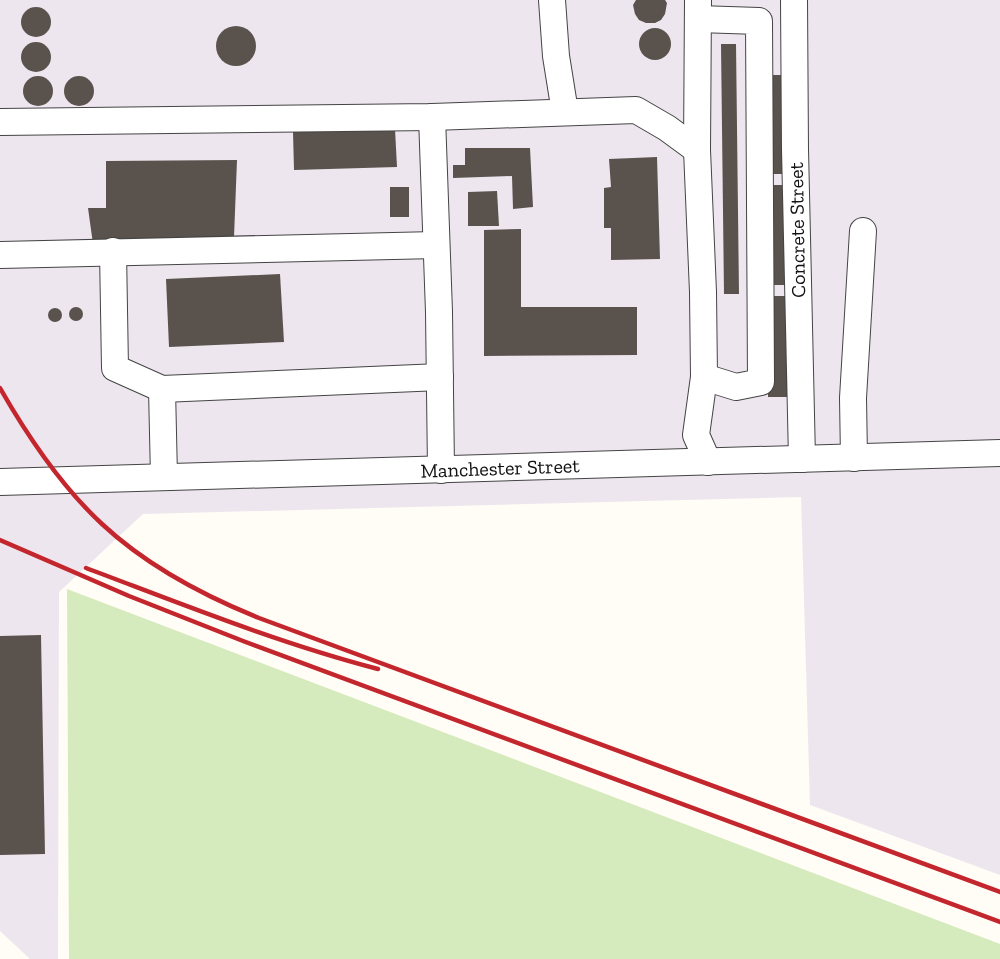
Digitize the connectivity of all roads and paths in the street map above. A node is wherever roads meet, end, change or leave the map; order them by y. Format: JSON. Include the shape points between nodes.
{"nodes":[{"id":1,"x":552,"y":0,"type":"edge"},
{"id":2,"x":794,"y":0,"type":"edge"},
{"id":3,"x":698,"y":9,"type":"edge"},
{"id":4,"x":565,"y":112,"type":"junction"},
{"id":5,"x":432,"y":117,"type":"junction"},
{"id":6,"x":0,"y":122,"type":"edge"},
{"id":7,"x":697,"y":150,"type":"junction"},
{"id":8,"x":863,"y":231,"type":"dead end"},
{"id":9,"x":436,"y":245,"type":"junction"},
{"id":10,"x":112,"y":251,"type":"junction"},
{"id":11,"x":0,"y":255,"type":"edge"},
{"id":12,"x":440,"y":377,"type":"junction"},
{"id":13,"x":704,"y":377,"type":"junction"},
{"id":14,"x":162,"y":389,"type":"junction"},
{"id":15,"x":1000,"y":453,"type":"edge"},
{"id":16,"x":854,"y":458,"type":"junction"},
{"id":17,"x":802,"y":459,"type":"junction"},
{"id":18,"x":708,"y":462,"type":"junction"},
{"id":19,"x":441,"y":470,"type":"junction"},
{"id":20,"x":164,"y":477,"type":"junction"},
{"id":21,"x":0,"y":482,"type":"edge"}],
"edges":[{"from":1,"to":4,"type":"street"},
{"from":2,"to":17,"type":"street","name":"Concrete Street"},
{"from":3,"to":7,"type":"street"},
{"from":3,"to":13,"type":"street","via":[[759,21],[761,382],[736,387]]},
{"from":4,"to":5,"type":"street"},
{"from":4,"to":7,"type":"street","via":[[636,110]]},
{"from":5,"to":6,"type":"street"},
{"from":5,"to":9,"type":"street"},
{"from":7,"to":13,"type":"street"},
{"from":8,"to":16,"type":"street","via":[[853,398]]},
{"from":9,"to":10,"type":"street"},
{"from":9,"to":12,"type":"street"},
{"from":10,"to":11,"type":"street"},
{"from":10,"to":14,"type":"street","via":[[115,368]]},
{"from":12,"to":14,"type":"street"},
{"from":12,"to":19,"type":"street"},
{"from":13,"to":18,"type":"street","via":[[696,435]]},
{"from":14,"to":20,"type":"street"},
{"from":15,"to":16,"type":"street","name":"Manchester Street"},
{"from":16,"to":17,"type":"street","name":"Manchester Street"},
{"from":17,"to":18,"type":"street","name":"Manchester Street"},
{"from":18,"to":19,"type":"street","name":"Manchester Street"},
{"from":19,"to":20,"type":"street","name":"Manchester Street"},
{"from":20,"to":21,"type":"street","name":"Manchester Street"}]}
